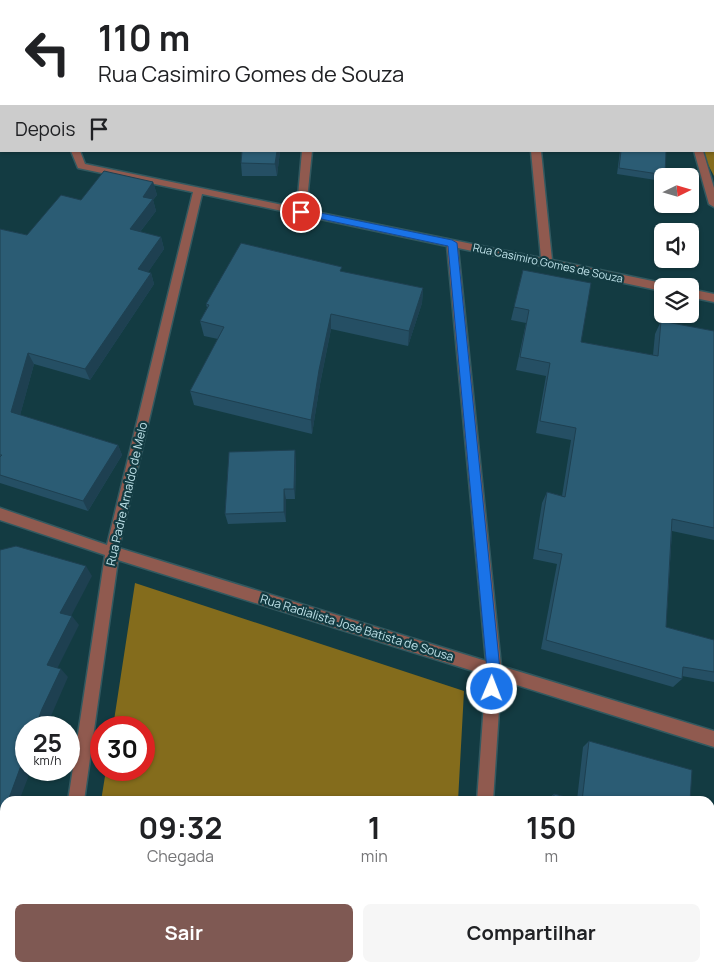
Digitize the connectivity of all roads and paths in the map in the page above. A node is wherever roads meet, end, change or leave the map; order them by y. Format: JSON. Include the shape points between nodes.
{"nodes":[{"id":1,"x":75,"y":152,"type":"edge"},
{"id":2,"x":307,"y":152,"type":"edge"},
{"id":3,"x":536,"y":152,"type":"edge"},
{"id":4,"x":698,"y":152,"type":"edge"},
{"id":5,"x":198,"y":191,"type":"junction"},
{"id":6,"x":714,"y":204,"type":"edge"},
{"id":7,"x":301,"y":212,"type":"junction"},
{"id":8,"x":452,"y":243,"type":"junction"},
{"id":9,"x":547,"y":263,"type":"junction"},
{"id":10,"x":654,"y":285,"type":"edge"},
{"id":11,"x":699,"y":295,"type":"edge"},
{"id":12,"x":714,"y":298,"type":"edge"},
{"id":13,"x":0,"y":514,"type":"edge"},
{"id":14,"x":112,"y":552,"type":"junction"},
{"id":15,"x":494,"y":670,"type":"junction"},
{"id":16,"x":714,"y":739,"type":"edge"},
{"id":17,"x":77,"y":796,"type":"edge"},
{"id":18,"x":485,"y":796,"type":"edge"}],
"edges":[{"from":1,"to":5,"type":"street","name":"Rua Casimiro Gomes de Souza","via":[[81,166]]},
{"from":2,"to":7,"type":"street"},
{"from":3,"to":9,"type":"street"},
{"from":4,"to":6,"type":"street"},
{"from":5,"to":7,"type":"street","name":"Rua Casimiro Gomes de Souza"},
{"from":5,"to":14,"type":"street","name":"Rua Padre Arnaldo de Melo"},
{"from":7,"to":8,"type":"street","name":"Rua Casimiro Gomes de Souza"},
{"from":8,"to":9,"type":"street","name":"Rua Casimiro Gomes de Souza"},
{"from":8,"to":15,"type":"street"},
{"from":9,"to":10,"type":"street","name":"Rua Casimiro Gomes de Souza"},
{"from":11,"to":12,"type":"street"},
{"from":13,"to":14,"type":"street","name":"Rua Radialista José Batista de Sousa"},
{"from":14,"to":15,"type":"street","name":"Rua Radialista José Batista de Sousa"},
{"from":14,"to":17,"type":"street","name":"Rua Padre Arnaldo de Melo"},
{"from":15,"to":16,"type":"street","name":"Rua Radialista José Batista de Sousa"},
{"from":15,"to":18,"type":"street"}]}
